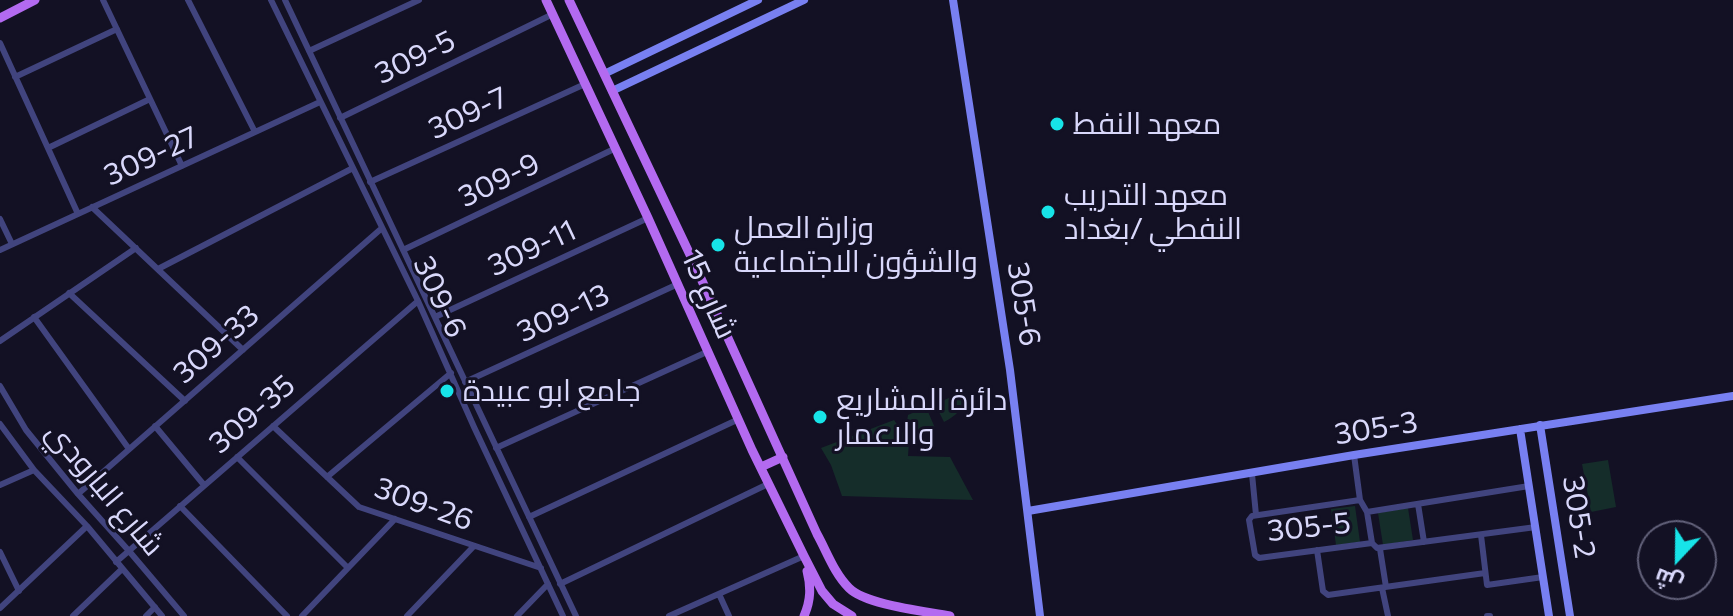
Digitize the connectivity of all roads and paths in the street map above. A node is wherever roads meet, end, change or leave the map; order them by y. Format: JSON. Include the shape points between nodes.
{"nodes":[{"id":1,"x":35,"y":0,"type":"edge"},
{"id":2,"x":103,"y":0,"type":"edge"},
{"id":3,"x":188,"y":0,"type":"edge"},
{"id":4,"x":271,"y":0,"type":"edge"},
{"id":5,"x":285,"y":0,"type":"edge"},
{"id":6,"x":419,"y":0,"type":"edge"},
{"id":7,"x":546,"y":0,"type":"edge"},
{"id":8,"x":569,"y":0,"type":"edge"},
{"id":9,"x":758,"y":0,"type":"edge"},
{"id":10,"x":804,"y":0,"type":"edge"},
{"id":11,"x":953,"y":0,"type":"edge"},
{"id":12,"x":553,"y":14,"type":"junction"},
{"id":13,"x":0,"y":18,"type":"edge"},
{"id":14,"x":706,"y":25,"type":"junction"},
{"id":15,"x":117,"y":29,"type":"junction"},
{"id":16,"x":714,"y":42,"type":"junction"},
{"id":17,"x":0,"y":43,"type":"edge"},
{"id":18,"x":309,"y":51,"type":"junction"},
{"id":19,"x":313,"y":60,"type":"junction"},
{"id":20,"x":302,"y":65,"type":"junction"},
{"id":21,"x":604,"y":74,"type":"junction"},
{"id":22,"x":15,"y":77,"type":"junction"},
{"id":23,"x":585,"y":84,"type":"junction"},
{"id":24,"x":612,"y":91,"type":"junction"},
{"id":25,"x":150,"y":99,"type":"junction"},
{"id":26,"x":320,"y":102,"type":"junction"},
{"id":27,"x":340,"y":118,"type":"junction"},
{"id":28,"x":255,"y":132,"type":"junction"},
{"id":29,"x":48,"y":148,"type":"junction"},
{"id":30,"x":614,"y":149,"type":"junction"},
{"id":31,"x":182,"y":166,"type":"junction"},
{"id":32,"x":365,"y":171,"type":"junction"},
{"id":33,"x":355,"y":172,"type":"junction"},
{"id":34,"x":370,"y":182,"type":"junction"},
{"id":35,"x":92,"y":207,"type":"junction"},
{"id":36,"x":78,"y":214,"type":"junction"},
{"id":37,"x":648,"y":218,"type":"junction"},
{"id":38,"x":0,"y":219,"type":"edge"},
{"id":39,"x":382,"y":228,"type":"junction"},
{"id":40,"x":12,"y":244,"type":"junction"},
{"id":41,"x":136,"y":248,"type":"junction"},
{"id":42,"x":0,"y":250,"type":"edge"},
{"id":43,"x":403,"y":250,"type":"junction"},
{"id":44,"x":158,"y":269,"type":"junction"},
{"id":45,"x":678,"y":284,"type":"junction"},
{"id":46,"x":69,"y":293,"type":"junction"},
{"id":47,"x":418,"y":301,"type":"junction"},
{"id":48,"x":34,"y":317,"type":"junction"},
{"id":49,"x":435,"y":317,"type":"junction"},
{"id":50,"x":0,"y":341,"type":"edge"},
{"id":51,"x":243,"y":350,"type":"junction"},
{"id":52,"x":709,"y":351,"type":"junction"},
{"id":53,"x":451,"y":373,"type":"junction"},
{"id":54,"x":465,"y":382,"type":"junction"},
{"id":55,"x":0,"y":386,"type":"edge"},
{"id":56,"x":1733,"y":396,"type":"edge"},
{"id":57,"x":185,"y":401,"type":"junction"},
{"id":58,"x":739,"y":419,"type":"junction"},
{"id":59,"x":484,"y":423,"type":"junction"},
{"id":60,"x":0,"y":424,"type":"edge"},
{"id":61,"x":1540,"y":425,"type":"junction"},
{"id":62,"x":155,"y":426,"type":"junction"},
{"id":63,"x":273,"y":426,"type":"junction"},
{"id":64,"x":474,"y":427,"type":"junction"},
{"id":65,"x":1520,"y":429,"type":"junction"},
{"id":66,"x":496,"y":448,"type":"junction"},
{"id":67,"x":129,"y":449,"type":"junction"},
{"id":68,"x":1354,"y":455,"type":"junction"},
{"id":69,"x":237,"y":457,"type":"junction"},
{"id":70,"x":783,"y":457,"type":"junction"},
{"id":71,"x":761,"y":467,"type":"junction"},
{"id":72,"x":34,"y":470,"type":"junction"},
{"id":73,"x":1252,"y":474,"type":"junction"},
{"id":74,"x":327,"y":477,"type":"junction"},
{"id":75,"x":768,"y":484,"type":"junction"},
{"id":76,"x":0,"y":485,"type":"edge"},
{"id":77,"x":204,"y":485,"type":"junction"},
{"id":78,"x":1529,"y":486,"type":"junction"},
{"id":79,"x":78,"y":494,"type":"junction"},
{"id":80,"x":1360,"y":500,"type":"junction"},
{"id":81,"x":1418,"y":504,"type":"junction"},
{"id":82,"x":180,"y":506,"type":"junction"},
{"id":83,"x":1028,"y":511,"type":"junction"},
{"id":84,"x":1367,"y":512,"type":"junction"},
{"id":85,"x":1256,"y":515,"type":"junction"},
{"id":86,"x":529,"y":517,"type":"junction"},
{"id":87,"x":395,"y":519,"type":"junction"},
{"id":88,"x":87,"y":526,"type":"junction"},
{"id":89,"x":1536,"y":532,"type":"junction"},
{"id":90,"x":1557,"y":533,"type":"junction"},
{"id":91,"x":1481,"y":535,"type":"junction"},
{"id":92,"x":1424,"y":542,"type":"junction"},
{"id":93,"x":474,"y":546,"type":"junction"},
{"id":94,"x":1376,"y":546,"type":"junction"},
{"id":95,"x":1317,"y":550,"type":"junction"},
{"id":96,"x":129,"y":551,"type":"junction"},
{"id":97,"x":0,"y":552,"type":"edge"},
{"id":98,"x":804,"y":556,"type":"junction"},
{"id":99,"x":116,"y":562,"type":"junction"},
{"id":100,"x":348,"y":568,"type":"junction"},
{"id":101,"x":541,"y":568,"type":"junction"},
{"id":102,"x":122,"y":569,"type":"junction"},
{"id":103,"x":1485,"y":573,"type":"junction"},
{"id":104,"x":1543,"y":577,"type":"junction"},
{"id":105,"x":548,"y":584,"type":"junction"},
{"id":106,"x":560,"y":584,"type":"junction"},
{"id":107,"x":1384,"y":588,"type":"junction"},
{"id":108,"x":19,"y":591,"type":"junction"},
{"id":109,"x":719,"y":594,"type":"junction"},
{"id":110,"x":155,"y":607,"type":"junction"},
{"id":111,"x":0,"y":608,"type":"edge"},
{"id":112,"x":572,"y":608,"type":"junction"},
{"id":113,"x":409,"y":615,"type":"edge"},
{"id":114,"x":563,"y":615,"type":"edge"},
{"id":115,"x":73,"y":616,"type":"edge"},
{"id":116,"x":146,"y":616,"type":"edge"},
{"id":117,"x":162,"y":616,"type":"edge"},
{"id":118,"x":184,"y":616,"type":"edge"},
{"id":119,"x":287,"y":616,"type":"edge"},
{"id":120,"x":302,"y":616,"type":"edge"},
{"id":121,"x":517,"y":616,"type":"edge"},
{"id":122,"x":576,"y":616,"type":"edge"},
{"id":123,"x":669,"y":616,"type":"edge"},
{"id":124,"x":729,"y":616,"type":"edge"},
{"id":125,"x":804,"y":616,"type":"edge"},
{"id":126,"x":852,"y":616,"type":"edge"},
{"id":127,"x":950,"y":616,"type":"edge"},
{"id":128,"x":1040,"y":616,"type":"edge"},
{"id":129,"x":1388,"y":616,"type":"edge"},
{"id":130,"x":1549,"y":616,"type":"edge"},
{"id":131,"x":1570,"y":616,"type":"edge"}],
"edges":[{"from":1,"to":13,"type":"main road"},
{"from":2,"to":15,"type":"street"},
{"from":3,"to":28,"type":"street"},
{"from":4,"to":20,"type":"street","name":"309-6"},
{"from":5,"to":18,"type":"street","name":"309-6"},
{"from":6,"to":18,"type":"street"},
{"from":7,"to":12,"type":"main road","name":"شارع 15"},
{"from":8,"to":21,"type":"main road","name":"شارع 15"},
{"from":9,"to":14,"type":"street"},
{"from":10,"to":16,"type":"street"},
{"from":11,"to":83,"type":"street","name":"305-6"},
{"from":12,"to":23,"type":"main road","name":"شارع 15"},
{"from":12,"to":27,"type":"street","name":"309-5"},
{"from":14,"to":16,"type":"street"},
{"from":14,"to":21,"type":"street"},
{"from":15,"to":22,"type":"street"},
{"from":15,"to":25,"type":"street"},
{"from":16,"to":24,"type":"street"},
{"from":17,"to":22,"type":"street"},
{"from":18,"to":19,"type":"street","name":"309-6"},
{"from":19,"to":20,"type":"street"},
{"from":19,"to":27,"type":"street","name":"309-6"},
{"from":20,"to":26,"type":"street","name":"309-6"},
{"from":21,"to":24,"type":"main road","name":"شارع 15"},
{"from":22,"to":29,"type":"street"},
{"from":23,"to":30,"type":"main road","name":"شارع 15"},
{"from":23,"to":34,"type":"street","name":"309-7"},
{"from":24,"to":70,"type":"main road","name":"شارع 15"},
{"from":25,"to":29,"type":"street"},
{"from":25,"to":31,"type":"street"},
{"from":26,"to":28,"type":"street","name":"309-27"},
{"from":26,"to":33,"type":"street","name":"309-6"},
{"from":27,"to":32,"type":"street","name":"309-6"},
{"from":28,"to":31,"type":"street","name":"309-27"},
{"from":29,"to":36,"type":"street"},
{"from":30,"to":37,"type":"main road","name":"شارع 15"},
{"from":30,"to":43,"type":"street","name":"309-9"},
{"from":31,"to":35,"type":"street","name":"309-27"},
{"from":32,"to":33,"type":"street"},
{"from":32,"to":34,"type":"street","name":"309-6"},
{"from":33,"to":39,"type":"street","name":"309-6"},
{"from":33,"to":44,"type":"street"},
{"from":34,"to":43,"type":"street","name":"309-6"},
{"from":35,"to":36,"type":"street","name":"309-27"},
{"from":35,"to":41,"type":"street"},
{"from":36,"to":40,"type":"street","name":"309-27"},
{"from":37,"to":45,"type":"main road","name":"شارع 15"},
{"from":37,"to":49,"type":"street","name":"309-11"},
{"from":38,"to":40,"type":"street"},
{"from":39,"to":47,"type":"street","name":"309-6"},
{"from":39,"to":51,"type":"street","name":"309-33"},
{"from":40,"to":42,"type":"street","name":"309-27"},
{"from":41,"to":44,"type":"street"},
{"from":41,"to":46,"type":"street"},
{"from":43,"to":49,"type":"street","name":"309-6"},
{"from":44,"to":51,"type":"street"},
{"from":45,"to":52,"type":"main road","name":"شارع 15"},
{"from":45,"to":54,"type":"street","name":"309-13"},
{"from":46,"to":48,"type":"street"},
{"from":46,"to":57,"type":"street"},
{"from":47,"to":53,"type":"street","name":"309-6"},
{"from":47,"to":63,"type":"street","name":"309-35"},
{"from":48,"to":50,"type":"street"},
{"from":48,"to":67,"type":"street"},
{"from":49,"to":54,"type":"street","name":"309-6"},
{"from":51,"to":57,"type":"street","name":"309-33"},
{"from":52,"to":58,"type":"main road","name":"شارع 15"},
{"from":52,"to":66,"type":"street"},
{"from":53,"to":64,"type":"street","name":"309-6"},
{"from":53,"to":74,"type":"street"},
{"from":54,"to":59,"type":"street","name":"309-6"},
{"from":55,"to":79,"type":"street","name":"شارع البارودي","via":[[26,430]]},
{"from":56,"to":61,"type":"street","name":"305-3"},
{"from":57,"to":62,"type":"street","name":"309-33"},
{"from":58,"to":71,"type":"main road","name":"شارع 15"},
{"from":58,"to":86,"type":"street"},
{"from":59,"to":64,"type":"street"},
{"from":59,"to":66,"type":"street","name":"309-6"},
{"from":60,"to":72,"type":"street","name":"شارع البارودي"},
{"from":61,"to":65,"type":"street","name":"305-3"},
{"from":61,"to":90,"type":"street","name":"305-2"},
{"from":62,"to":67,"type":"street","name":"309-33"},
{"from":62,"to":77,"type":"street"},
{"from":63,"to":69,"type":"street","name":"309-35"},
{"from":63,"to":74,"type":"street","name":"309-26"},
{"from":64,"to":101,"type":"street","name":"309-6"},
{"from":65,"to":68,"type":"street","name":"305-3"},
{"from":65,"to":78,"type":"street","name":"305-2"},
{"from":66,"to":86,"type":"street","name":"309-6"},
{"from":67,"to":79,"type":"street","name":"309-33"},
{"from":68,"to":73,"type":"street","name":"305-3"},
{"from":68,"to":80,"type":"street"},
{"from":69,"to":77,"type":"street","name":"309-35"},
{"from":69,"to":100,"type":"street"},
{"from":70,"to":71,"type":"main road"},
{"from":70,"to":127,"type":"main road","name":"شارع 15","via":[[817,534],[850,589],[865,598]]},
{"from":71,"to":75,"type":"main road","name":"شارع 15"},
{"from":72,"to":76,"type":"street"},
{"from":72,"to":88,"type":"street","name":"شارع البارودي"},
{"from":73,"to":83,"type":"street","name":"305-3"},
{"from":73,"to":85,"type":"street"},
{"from":74,"to":87,"type":"street","name":"309-26","via":[[359,507]]},
{"from":75,"to":98,"type":"main road","name":"شارع 15"},
{"from":75,"to":106,"type":"street"},
{"from":77,"to":82,"type":"street","name":"309-35"},
{"from":78,"to":81,"type":"street","name":"305-5"},
{"from":78,"to":89,"type":"street","name":"305-2"},
{"from":79,"to":96,"type":"street","name":"شارع البارودي"},
{"from":80,"to":84,"type":"street"},
{"from":80,"to":85,"type":"street","name":"305-5"},
{"from":81,"to":84,"type":"street","name":"305-5"},
{"from":81,"to":92,"type":"street"},
{"from":82,"to":96,"type":"street","name":"309-35"},
{"from":82,"to":119,"type":"street"},
{"from":83,"to":128,"type":"street","name":"305-6"},
{"from":84,"to":94,"type":"street"},
{"from":85,"to":95,"type":"street","name":"305-5","via":[[1249,520],[1257,557]]},
{"from":86,"to":106,"type":"street","name":"309-6"},
{"from":87,"to":93,"type":"street","name":"309-26"},
{"from":87,"to":100,"type":"street"},
{"from":88,"to":99,"type":"street","name":"شارع البارودي"},
{"from":88,"to":108,"type":"street"},
{"from":89,"to":90,"type":"street"},
{"from":89,"to":91,"type":"street","name":"305-5"},
{"from":89,"to":104,"type":"street","name":"305-2"},
{"from":90,"to":131,"type":"street","name":"305-2"},
{"from":91,"to":92,"type":"street","name":"305-5"},
{"from":91,"to":103,"type":"street"},
{"from":92,"to":94,"type":"street","name":"305-5"},
{"from":93,"to":101,"type":"street","name":"309-26"},
{"from":93,"to":113,"type":"street"},
{"from":94,"to":95,"type":"street","name":"305-5"},
{"from":94,"to":107,"type":"street"},
{"from":95,"to":107,"type":"street","via":[[1326,594]]},
{"from":96,"to":99,"type":"street","name":"309-35"},
{"from":96,"to":118,"type":"street","name":"شارع البارودي"},
{"from":97,"to":108,"type":"street"},
{"from":98,"to":109,"type":"street"},
{"from":98,"to":125,"type":"main road","via":[[811,584]]},
{"from":98,"to":126,"type":"main road","name":"شارع 15","via":[[822,591]]},
{"from":99,"to":102,"type":"street","name":"شارع البارودي"},
{"from":100,"to":120,"type":"street"},
{"from":101,"to":105,"type":"street","name":"309-6"},
{"from":102,"to":110,"type":"street","name":"شارع البارودي"},
{"from":102,"to":115,"type":"street"},
{"from":103,"to":104,"type":"street","via":[[1487,585]]},
{"from":103,"to":107,"type":"street"},
{"from":104,"to":130,"type":"street","name":"305-2"},
{"from":105,"to":114,"type":"street","name":"309-6"},
{"from":105,"to":121,"type":"street"},
{"from":106,"to":112,"type":"street","name":"309-6"},
{"from":107,"to":129,"type":"street"},
{"from":108,"to":111,"type":"street"},
{"from":109,"to":123,"type":"street"},
{"from":109,"to":124,"type":"street"},
{"from":110,"to":116,"type":"street"},
{"from":110,"to":117,"type":"street","name":"شارع البارودي"},
{"from":112,"to":114,"type":"street"},
{"from":112,"to":122,"type":"street","name":"309-6"}]}
